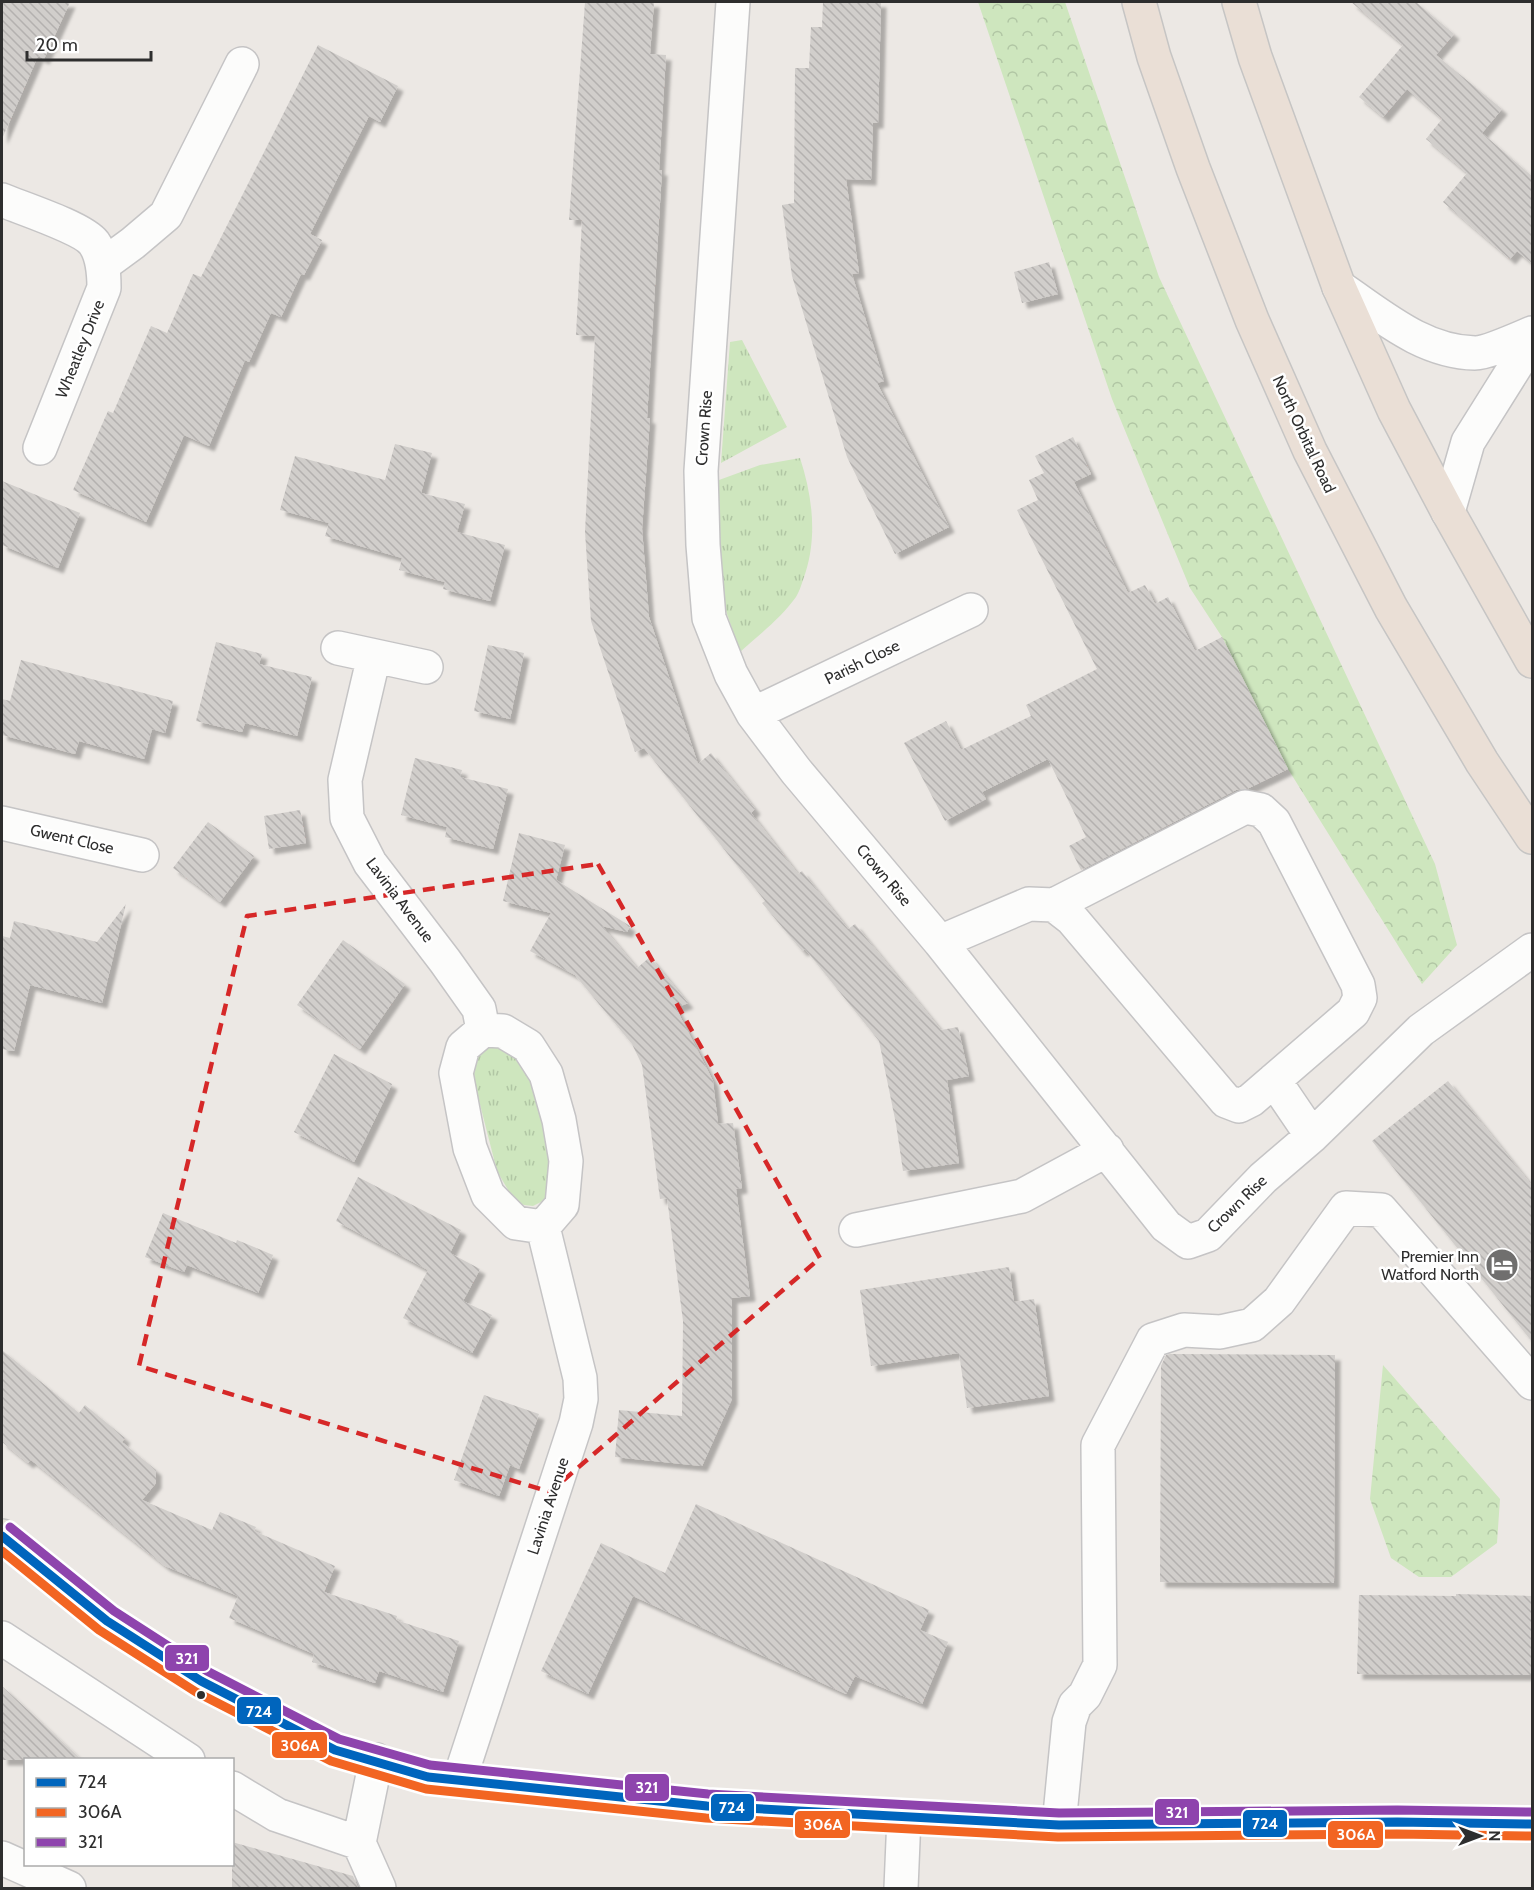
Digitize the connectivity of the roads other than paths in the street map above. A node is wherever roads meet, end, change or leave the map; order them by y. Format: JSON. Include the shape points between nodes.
{"nodes":[{"id":1,"x":733,"y":2,"type":"edge"},
{"id":2,"x":1138,"y":2,"type":"edge"},
{"id":3,"x":1239,"y":2,"type":"edge"},
{"id":4,"x":242,"y":64,"type":"dead end"},
{"id":5,"x":2,"y":200,"type":"edge"},
{"id":6,"x":103,"y":266,"type":"junction"},
{"id":7,"x":1339,"y":286,"type":"junction"},
{"id":8,"x":1533,"y":333,"type":"edge"},
{"id":9,"x":1533,"y":340,"type":"edge"},
{"id":10,"x":40,"y":448,"type":"dead end"},
{"id":11,"x":1448,"y":512,"type":"junction"},
{"id":12,"x":971,"y":610,"type":"dead end"},
{"id":13,"x":338,"y":648,"type":"dead end"},
{"id":14,"x":374,"y":656,"type":"junction"},
{"id":15,"x":1533,"y":661,"type":"edge"},
{"id":16,"x":426,"y":668,"type":"dead end"},
{"id":17,"x":753,"y":714,"type":"junction"},
{"id":18,"x":2,"y":823,"type":"edge"},
{"id":19,"x":1533,"y":837,"type":"edge"},
{"id":20,"x":142,"y":855,"type":"dead end"},
{"id":21,"x":1054,"y":905,"type":"junction"},
{"id":22,"x":940,"y":942,"type":"junction"},
{"id":23,"x":1533,"y":950,"type":"edge"},
{"id":24,"x":483,"y":1030,"type":"junction"},
{"id":25,"x":1275,"y":1080,"type":"junction"},
{"id":26,"x":1312,"y":1136,"type":"junction"},
{"id":27,"x":1107,"y":1150,"type":"junction"},
{"id":28,"x":543,"y":1227,"type":"junction"},
{"id":29,"x":856,"y":1230,"type":"dead end"},
{"id":30,"x":1533,"y":1383,"type":"edge"},
{"id":31,"x":2,"y":1536,"type":"edge"},
{"id":32,"x":2,"y":1638,"type":"edge"},
{"id":33,"x":185,"y":1758,"type":"edge"},
{"id":34,"x":376,"y":1760,"type":"junction"},
{"id":35,"x":459,"y":1781,"type":"junction"},
{"id":36,"x":234,"y":1789,"type":"edge"},
{"id":37,"x":904,"y":1817,"type":"junction"},
{"id":38,"x":1533,"y":1824,"type":"edge"},
{"id":39,"x":1059,"y":1825,"type":"junction"},
{"id":40,"x":359,"y":1844,"type":"junction"},
{"id":41,"x":2,"y":1858,"type":"edge"},
{"id":42,"x":69,"y":1888,"type":"edge"},
{"id":43,"x":379,"y":1888,"type":"edge"},
{"id":44,"x":901,"y":1888,"type":"edge"}],
"edges":[{"from":1,"to":17,"type":"street","name":"Crown Rise","via":[[701,471],[703,545],[709,618],[730,674]]},
{"from":2,"to":19,"type":"highway","name":"North Orbital Road","via":[[1197,179],[1252,320],[1310,451],[1391,608],[1482,762]]},
{"from":3,"to":7,"type":"highway","via":[[1255,57]]},
{"from":4,"to":6,"type":"street","via":[[166,215]]},
{"from":5,"to":6,"type":"street","via":[[71,228],[93,242]]},
{"from":6,"to":10,"type":"street","name":"Wheatley Drive","via":[[104,288]]},
{"from":7,"to":8,"type":"street","via":[[1404,332],[1436,347],[1478,353]]},
{"from":7,"to":11,"type":"highway","via":[[1394,410]]},
{"from":9,"to":11,"type":"street","via":[[1468,442]]},
{"from":11,"to":15,"type":"highway"},
{"from":12,"to":17,"type":"street","name":"Parish Close"},
{"from":13,"to":14,"type":"street"},
{"from":14,"to":16,"type":"street"},
{"from":14,"to":24,"type":"street","name":"Lavinia Avenue","via":[[345,780],[347,818],[369,863],[478,1009]]},
{"from":17,"to":22,"type":"street","name":"Crown Rise"},
{"from":18,"to":20,"type":"street","name":"Gwent Close"},
{"from":21,"to":22,"type":"street","via":[[1029,904]]},
{"from":21,"to":25,"type":"street","via":[[1072,919],[1226,1101],[1239,1106]]},
{"from":21,"to":25,"type":"street","via":[[1245,807],[1261,810],[1274,822],[1358,985],[1360,998],[1353,1012]]},
{"from":22,"to":27,"type":"street","name":"Crown Rise"},
{"from":23,"to":26,"type":"street","name":"Crown Rise","via":[[1421,1030]]},
{"from":24,"to":28,"type":"street","via":[[503,1031],[528,1046],[546,1074],[566,1161],[562,1205]]},
{"from":24,"to":28,"type":"street","via":[[463,1047],[456,1073],[470,1148],[488,1195],[516,1223]]},
{"from":25,"to":26,"type":"street"},
{"from":26,"to":27,"type":"street","name":"Crown Rise","via":[[1263,1178],[1208,1235],[1188,1242],[1166,1226]]},
{"from":27,"to":29,"type":"street","via":[[1022,1196]]},
{"from":28,"to":35,"type":"street","name":"Lavinia Avenue","via":[[580,1378],[581,1399]]},
{"from":30,"to":39,"type":"street","via":[[1381,1210],[1346,1208],[1279,1301],[1252,1325],[1220,1332],[1184,1330],[1153,1340],[1098,1445],[1100,1665],[1069,1722]]},
{"from":31,"to":34,"type":"main road","via":[[106,1621],[201,1681],[335,1750]]},
{"from":32,"to":33,"type":"street"},
{"from":34,"to":35,"type":"main road"},
{"from":34,"to":40,"type":"street"},
{"from":35,"to":37,"type":"main road","via":[[707,1806]]},
{"from":36,"to":40,"type":"street","via":[[277,1815]]},
{"from":37,"to":39,"type":"main road"},
{"from":37,"to":44,"type":"street"},
{"from":38,"to":39,"type":"main road"},
{"from":40,"to":43,"type":"street"},
{"from":41,"to":42,"type":"street"}]}
